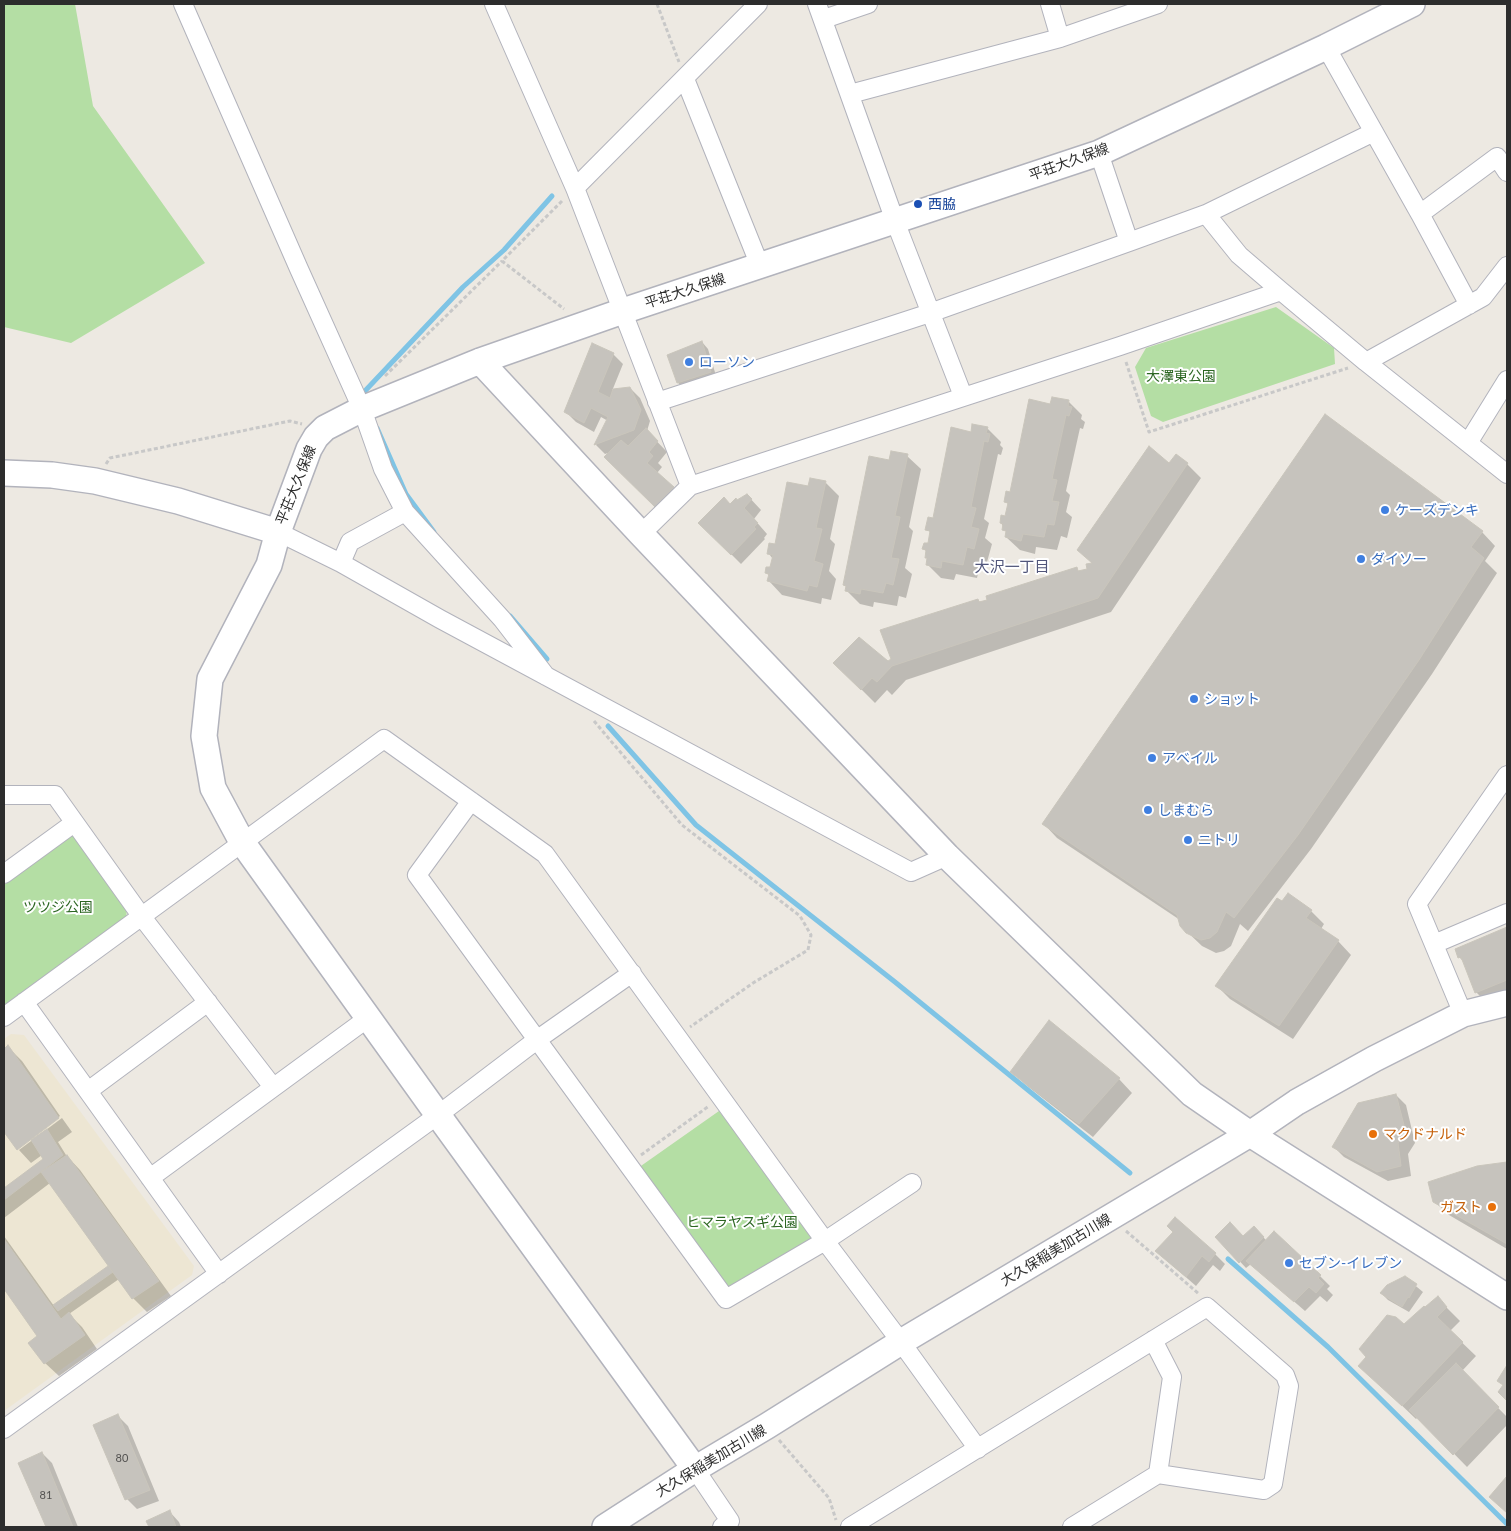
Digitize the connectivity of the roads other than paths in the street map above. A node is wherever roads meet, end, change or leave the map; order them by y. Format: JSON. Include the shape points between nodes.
{"nodes":[{"id":1,"x":183,"y":4,"type":"edge"},
{"id":2,"x":494,"y":4,"type":"edge"},
{"id":3,"x":758,"y":4,"type":"edge"},
{"id":4,"x":868,"y":4,"type":"edge"},
{"id":5,"x":1050,"y":4,"type":"edge"},
{"id":6,"x":1158,"y":4,"type":"edge"},
{"id":7,"x":1395,"y":7,"type":"edge"},
{"id":8,"x":821,"y":11,"type":"edge"},
{"id":9,"x":1060,"y":38,"type":"junction"},
{"id":10,"x":1326,"y":47,"type":"junction"},
{"id":11,"x":685,"y":79,"type":"junction"},
{"id":12,"x":850,"y":94,"type":"junction"},
{"id":13,"x":1374,"y":132,"type":"junction"},
{"id":14,"x":1099,"y":153,"type":"junction"},
{"id":15,"x":1507,"y":172,"type":"edge"},
{"id":16,"x":575,"y":188,"type":"junction"},
{"id":17,"x":1206,"y":214,"type":"junction"},
{"id":18,"x":1420,"y":214,"type":"junction"},
{"id":19,"x":895,"y":221,"type":"junction"},
{"id":20,"x":1129,"y":242,"type":"junction"},
{"id":21,"x":760,"y":266,"type":"junction"},
{"id":22,"x":1507,"y":266,"type":"edge"},
{"id":23,"x":1281,"y":291,"type":"junction"},
{"id":24,"x":1469,"y":304,"type":"junction"},
{"id":25,"x":624,"y":311,"type":"junction"},
{"id":26,"x":930,"y":313,"type":"junction"},
{"id":27,"x":480,"y":361,"type":"junction"},
{"id":28,"x":1366,"y":362,"type":"junction"},
{"id":29,"x":1507,"y":380,"type":"edge"},
{"id":30,"x":963,"y":396,"type":"junction"},
{"id":31,"x":657,"y":402,"type":"junction"},
{"id":32,"x":370,"y":405,"type":"junction"},
{"id":33,"x":1468,"y":443,"type":"junction"},
{"id":34,"x":4,"y":473,"type":"edge"},
{"id":35,"x":1507,"y":474,"type":"edge"},
{"id":36,"x":690,"y":486,"type":"junction"},
{"id":37,"x":405,"y":512,"type":"junction"},
{"id":38,"x":278,"y":532,"type":"junction"},
{"id":39,"x":641,"y":534,"type":"junction"},
{"id":40,"x":341,"y":563,"type":"junction"},
{"id":41,"x":546,"y":676,"type":"junction"},
{"id":42,"x":1507,"y":775,"type":"edge"},
{"id":43,"x":4,"y":795,"type":"edge"},
{"id":44,"x":471,"y":801,"type":"junction"},
{"id":45,"x":74,"y":823,"type":"junction"},
{"id":46,"x":242,"y":842,"type":"junction"},
{"id":47,"x":946,"y":856,"type":"junction"},
{"id":48,"x":4,"y":874,"type":"edge"},
{"id":49,"x":1507,"y":913,"type":"edge"},
{"id":50,"x":142,"y":917,"type":"junction"},
{"id":51,"x":1434,"y":944,"type":"junction"},
{"id":52,"x":632,"y":973,"type":"junction"},
{"id":53,"x":24,"y":1002,"type":"junction"},
{"id":54,"x":208,"y":1002,"type":"junction"},
{"id":55,"x":1507,"y":1003,"type":"edge"},
{"id":56,"x":1463,"y":1014,"type":"junction"},
{"id":57,"x":4,"y":1017,"type":"edge"},
{"id":58,"x":368,"y":1018,"type":"junction"},
{"id":59,"x":538,"y":1039,"type":"junction"},
{"id":60,"x":273,"y":1087,"type":"junction"},
{"id":61,"x":88,"y":1091,"type":"junction"},
{"id":62,"x":438,"y":1115,"type":"junction"},
{"id":63,"x":1250,"y":1134,"type":"junction"},
{"id":64,"x":150,"y":1178,"type":"junction"},
{"id":65,"x":912,"y":1183,"type":"dead end"},
{"id":66,"x":825,"y":1241,"type":"junction"},
{"id":67,"x":219,"y":1274,"type":"junction"},
{"id":68,"x":1507,"y":1297,"type":"edge"},
{"id":69,"x":1153,"y":1340,"type":"junction"},
{"id":70,"x":901,"y":1342,"type":"junction"},
{"id":71,"x":4,"y":1428,"type":"edge"},
{"id":72,"x":978,"y":1449,"type":"junction"},
{"id":73,"x":695,"y":1469,"type":"junction"},
{"id":74,"x":1158,"y":1474,"type":"junction"},
{"id":75,"x":605,"y":1527,"type":"edge"},
{"id":76,"x":722,"y":1527,"type":"edge"},
{"id":77,"x":850,"y":1527,"type":"edge"},
{"id":78,"x":1072,"y":1527,"type":"edge"}],
"edges":[{"from":1,"to":32,"type":"street","via":[[303,278]]},
{"from":2,"to":16,"type":"street"},
{"from":3,"to":11,"type":"street"},
{"from":4,"to":8,"type":"street"},
{"from":5,"to":9,"type":"street"},
{"from":6,"to":9,"type":"street"},
{"from":7,"to":10,"type":"main road","name":"平荘大久保線"},
{"from":8,"to":12,"type":"street"},
{"from":9,"to":12,"type":"street"},
{"from":10,"to":13,"type":"street"},
{"from":10,"to":14,"type":"main road","name":"平荘大久保線"},
{"from":11,"to":16,"type":"street"},
{"from":11,"to":21,"type":"street"},
{"from":12,"to":19,"type":"street"},
{"from":13,"to":17,"type":"street"},
{"from":13,"to":18,"type":"street"},
{"from":14,"to":19,"type":"main road","name":"平荘大久保線"},
{"from":14,"to":20,"type":"street"},
{"from":15,"to":18,"type":"street","via":[[1497,157]]},
{"from":16,"to":25,"type":"street"},
{"from":17,"to":20,"type":"street"},
{"from":17,"to":23,"type":"street","via":[[1239,254]]},
{"from":18,"to":24,"type":"street"},
{"from":19,"to":21,"type":"main road","name":"平荘大久保線"},
{"from":19,"to":26,"type":"street"},
{"from":20,"to":26,"type":"street"},
{"from":21,"to":25,"type":"main road","name":"平荘大久保線"},
{"from":22,"to":24,"type":"street","via":[[1483,297]]},
{"from":23,"to":28,"type":"street"},
{"from":23,"to":30,"type":"street"},
{"from":24,"to":28,"type":"street"},
{"from":25,"to":27,"type":"main road","name":"平荘大久保線"},
{"from":25,"to":31,"type":"street"},
{"from":26,"to":30,"type":"street"},
{"from":26,"to":31,"type":"street"},
{"from":27,"to":32,"type":"main road","name":"平荘大久保線"},
{"from":27,"to":39,"type":"main road"},
{"from":28,"to":33,"type":"street"},
{"from":29,"to":33,"type":"street"},
{"from":30,"to":36,"type":"street"},
{"from":31,"to":36,"type":"street"},
{"from":32,"to":37,"type":"street","via":[[383,469]]},
{"from":32,"to":38,"type":"main road","name":"平荘大久保線","via":[[325,428],[316,437]]},
{"from":33,"to":35,"type":"street"},
{"from":34,"to":38,"type":"main road","name":"平荘大久保線","via":[[95,481],[178,501]]},
{"from":36,"to":39,"type":"street"},
{"from":37,"to":40,"type":"street","via":[[350,542]]},
{"from":37,"to":41,"type":"street","via":[[502,619]]},
{"from":38,"to":40,"type":"street"},
{"from":38,"to":46,"type":"main road","via":[[269,565],[210,679],[204,736],[213,788]]},
{"from":39,"to":47,"type":"main road"},
{"from":40,"to":41,"type":"street"},
{"from":41,"to":47,"type":"street","via":[[911,872]]},
{"from":42,"to":51,"type":"street","via":[[1417,904]]},
{"from":43,"to":45,"type":"street","via":[[55,796]]},
{"from":44,"to":46,"type":"street","via":[[384,739]]},
{"from":44,"to":52,"type":"street","via":[[545,854]]},
{"from":44,"to":59,"type":"street","via":[[417,876]]},
{"from":45,"to":48,"type":"street"},
{"from":45,"to":50,"type":"street"},
{"from":46,"to":50,"type":"street"},
{"from":46,"to":58,"type":"main road"},
{"from":47,"to":63,"type":"main road","via":[[1192,1094]]},
{"from":49,"to":51,"type":"street"},
{"from":50,"to":53,"type":"street"},
{"from":50,"to":54,"type":"street"},
{"from":51,"to":56,"type":"street"},
{"from":52,"to":59,"type":"street"},
{"from":52,"to":66,"type":"street"},
{"from":53,"to":57,"type":"street"},
{"from":53,"to":61,"type":"street"},
{"from":54,"to":60,"type":"street"},
{"from":54,"to":61,"type":"street"},
{"from":55,"to":56,"type":"main road","name":"大久保稲美加古川線"},
{"from":56,"to":63,"type":"main road","name":"大久保稲美加古川線","via":[[1297,1102]]},
{"from":58,"to":60,"type":"street"},
{"from":58,"to":62,"type":"main road"},
{"from":59,"to":62,"type":"street"},
{"from":59,"to":66,"type":"street","via":[[726,1299]]},
{"from":60,"to":64,"type":"street"},
{"from":61,"to":64,"type":"street"},
{"from":62,"to":67,"type":"street"},
{"from":62,"to":73,"type":"main road"},
{"from":63,"to":68,"type":"main road"},
{"from":63,"to":70,"type":"main road","name":"大久保稲美加古川線"},
{"from":64,"to":67,"type":"street"},
{"from":65,"to":66,"type":"street"},
{"from":66,"to":70,"type":"street"},
{"from":67,"to":71,"type":"street"},
{"from":69,"to":72,"type":"street"},
{"from":69,"to":74,"type":"street","via":[[1172,1377]]},
{"from":69,"to":74,"type":"street","via":[[1207,1308],[1285,1375],[1289,1386],[1273,1484],[1264,1490]]},
{"from":70,"to":72,"type":"street"},
{"from":70,"to":73,"type":"main road","name":"大久保稲美加古川線"},
{"from":72,"to":77,"type":"street"},
{"from":73,"to":75,"type":"main road","name":"大久保稲美加古川線"},
{"from":73,"to":76,"type":"street","via":[[730,1520]]},
{"from":74,"to":78,"type":"street"}]}
